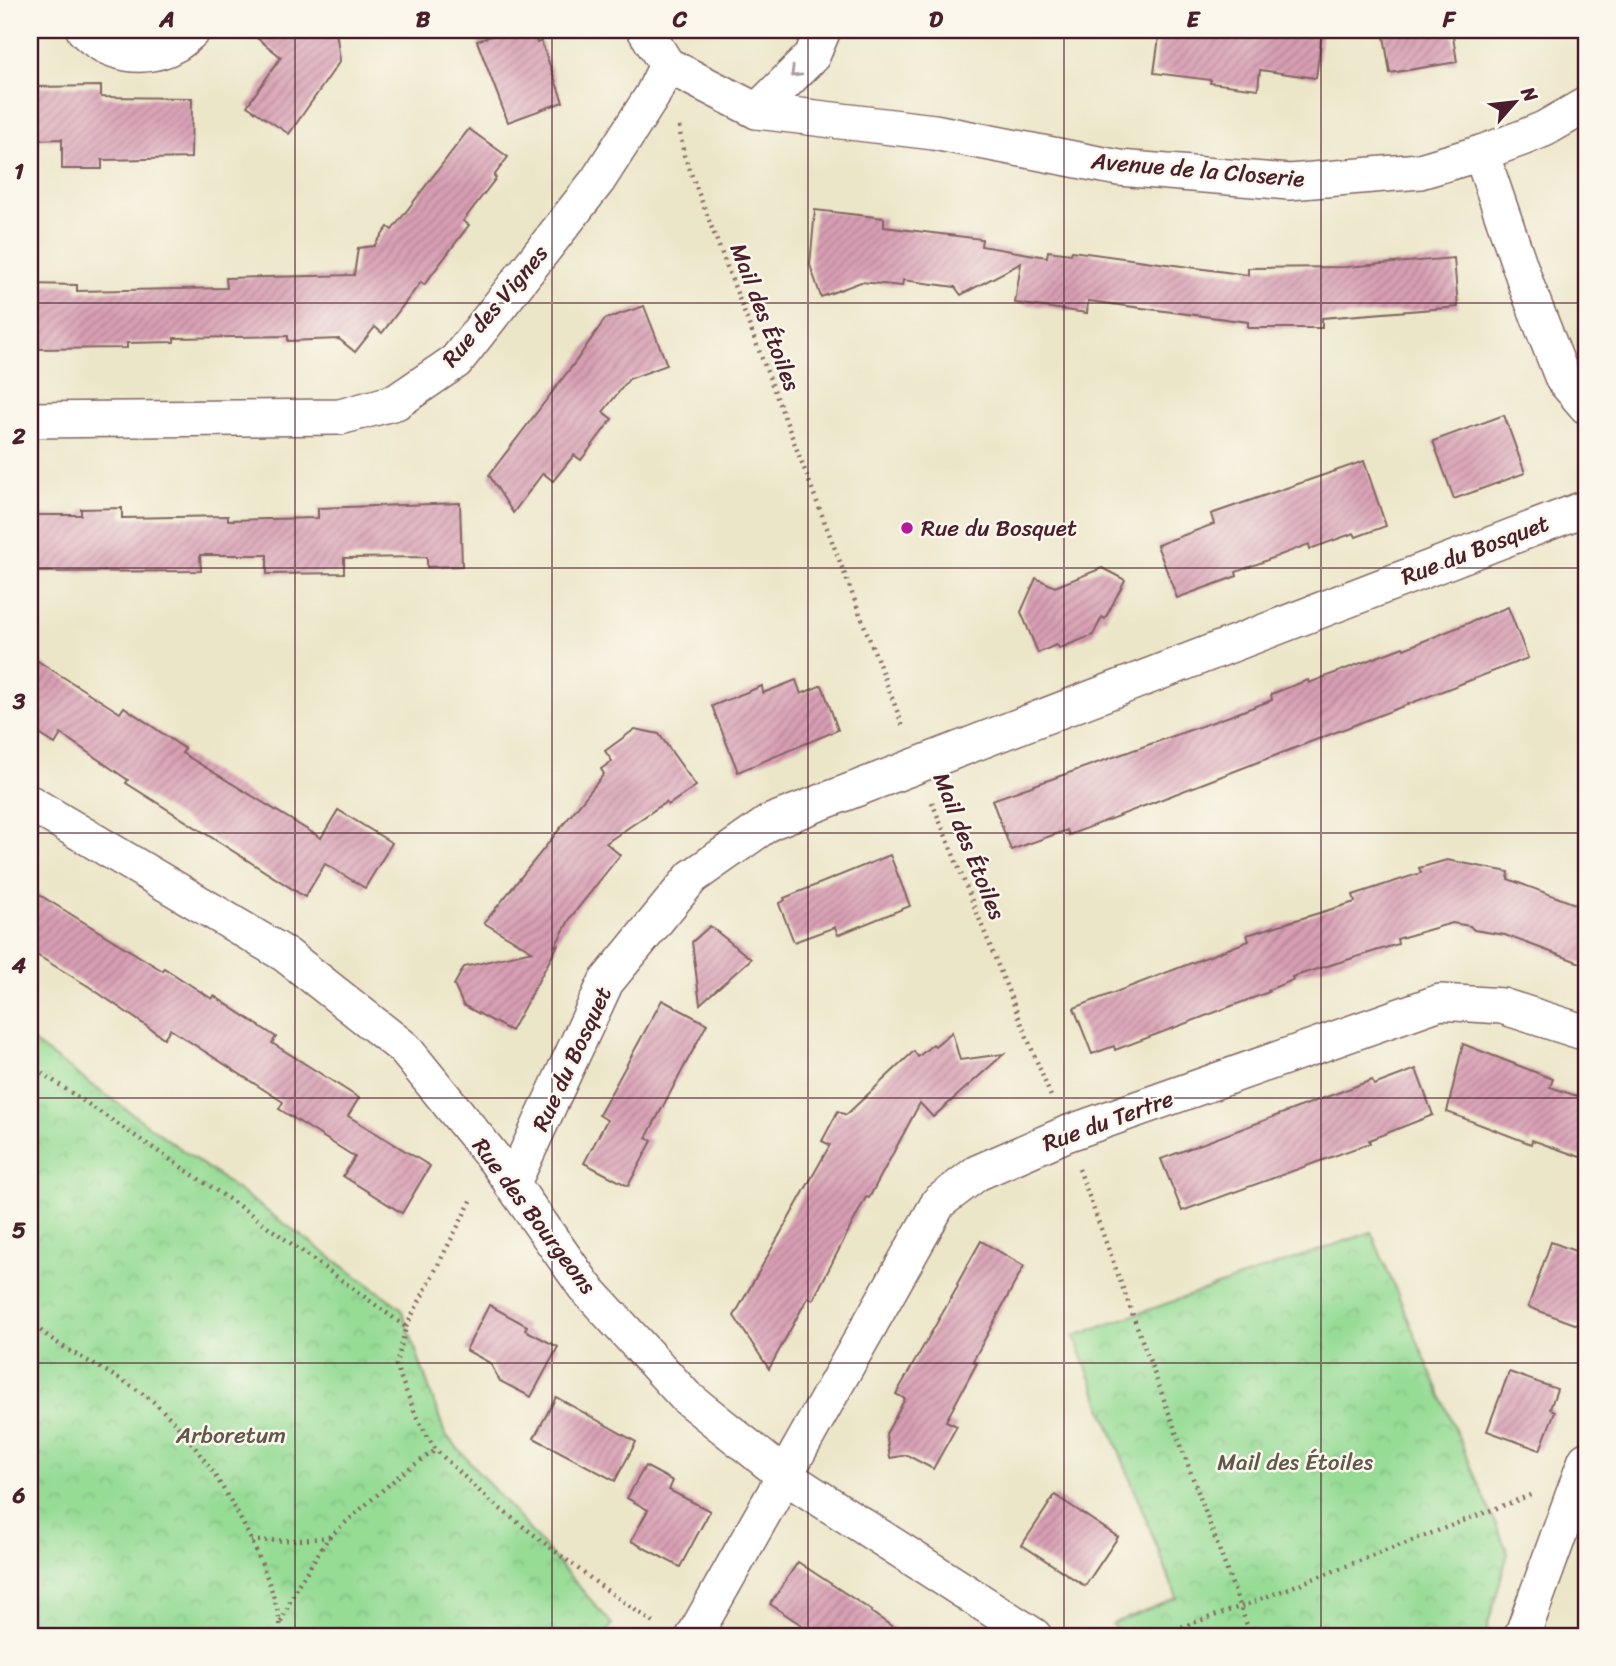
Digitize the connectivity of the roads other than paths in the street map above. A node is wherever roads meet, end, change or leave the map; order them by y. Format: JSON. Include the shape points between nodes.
{"nodes":[{"id":1,"x":84,"y":30,"type":"edge"},
{"id":2,"x":193,"y":30,"type":"edge"},
{"id":3,"x":645,"y":30,"type":"edge"},
{"id":4,"x":823,"y":30,"type":"edge"},
{"id":5,"x":667,"y":65,"type":"junction"},
{"id":6,"x":1586,"y":105,"type":"edge"},
{"id":7,"x":757,"y":111,"type":"junction"},
{"id":8,"x":1481,"y":153,"type":"junction"},
{"id":9,"x":1586,"y":406,"type":"edge"},
{"id":10,"x":30,"y":420,"type":"edge"},
{"id":11,"x":1586,"y":508,"type":"edge"},
{"id":12,"x":30,"y":803,"type":"edge"},
{"id":13,"x":1586,"y":1033,"type":"edge"},
{"id":14,"x":504,"y":1173,"type":"junction"},
{"id":15,"x":1583,"y":1468,"type":"edge"},
{"id":16,"x":785,"y":1476,"type":"junction"},
{"id":17,"x":694,"y":1636,"type":"edge"},
{"id":18,"x":1034,"y":1636,"type":"edge"},
{"id":19,"x":1522,"y":1636,"type":"edge"}],
"edges":[{"from":1,"to":2,"type":"street","via":[[107,48],[146,55],[176,45]]},
{"from":3,"to":5,"type":"street"},
{"from":4,"to":7,"type":"street","one_way":true,"via":[[812,55]]},
{"from":5,"to":7,"type":"street","name":"Avenue de la Closerie"},
{"from":5,"to":10,"type":"street","name":"Rue des Vignes","via":[[598,180],[456,360],[396,402],[340,416]]},
{"from":6,"to":8,"type":"street","name":"Avenue de la Closerie","via":[[1544,129]]},
{"from":7,"to":8,"type":"street","name":"Avenue de la Closerie","via":[[934,132],[1119,169],[1289,182],[1420,171]]},
{"from":8,"to":9,"type":"street","via":[[1563,379]]},
{"from":11,"to":14,"type":"street","name":"Rue du Bosquet","via":[[770,822],[692,877],[606,982]]},
{"from":12,"to":14,"type":"street","name":"Rue des Bourgeons","via":[[286,955],[404,1048]]},
{"from":13,"to":16,"type":"street","name":"Rue du Tertre","via":[[1502,1006],[1440,1002],[1066,1134],[976,1173],[939,1202]]},
{"from":14,"to":16,"type":"street","name":"Rue des Bourgeons","via":[[585,1287],[685,1397]]},
{"from":15,"to":19,"type":"street"},
{"from":16,"to":17,"type":"street","name":"Rue du Tertre"},
{"from":16,"to":18,"type":"street","name":"Rue des Bourgeons"}]}
